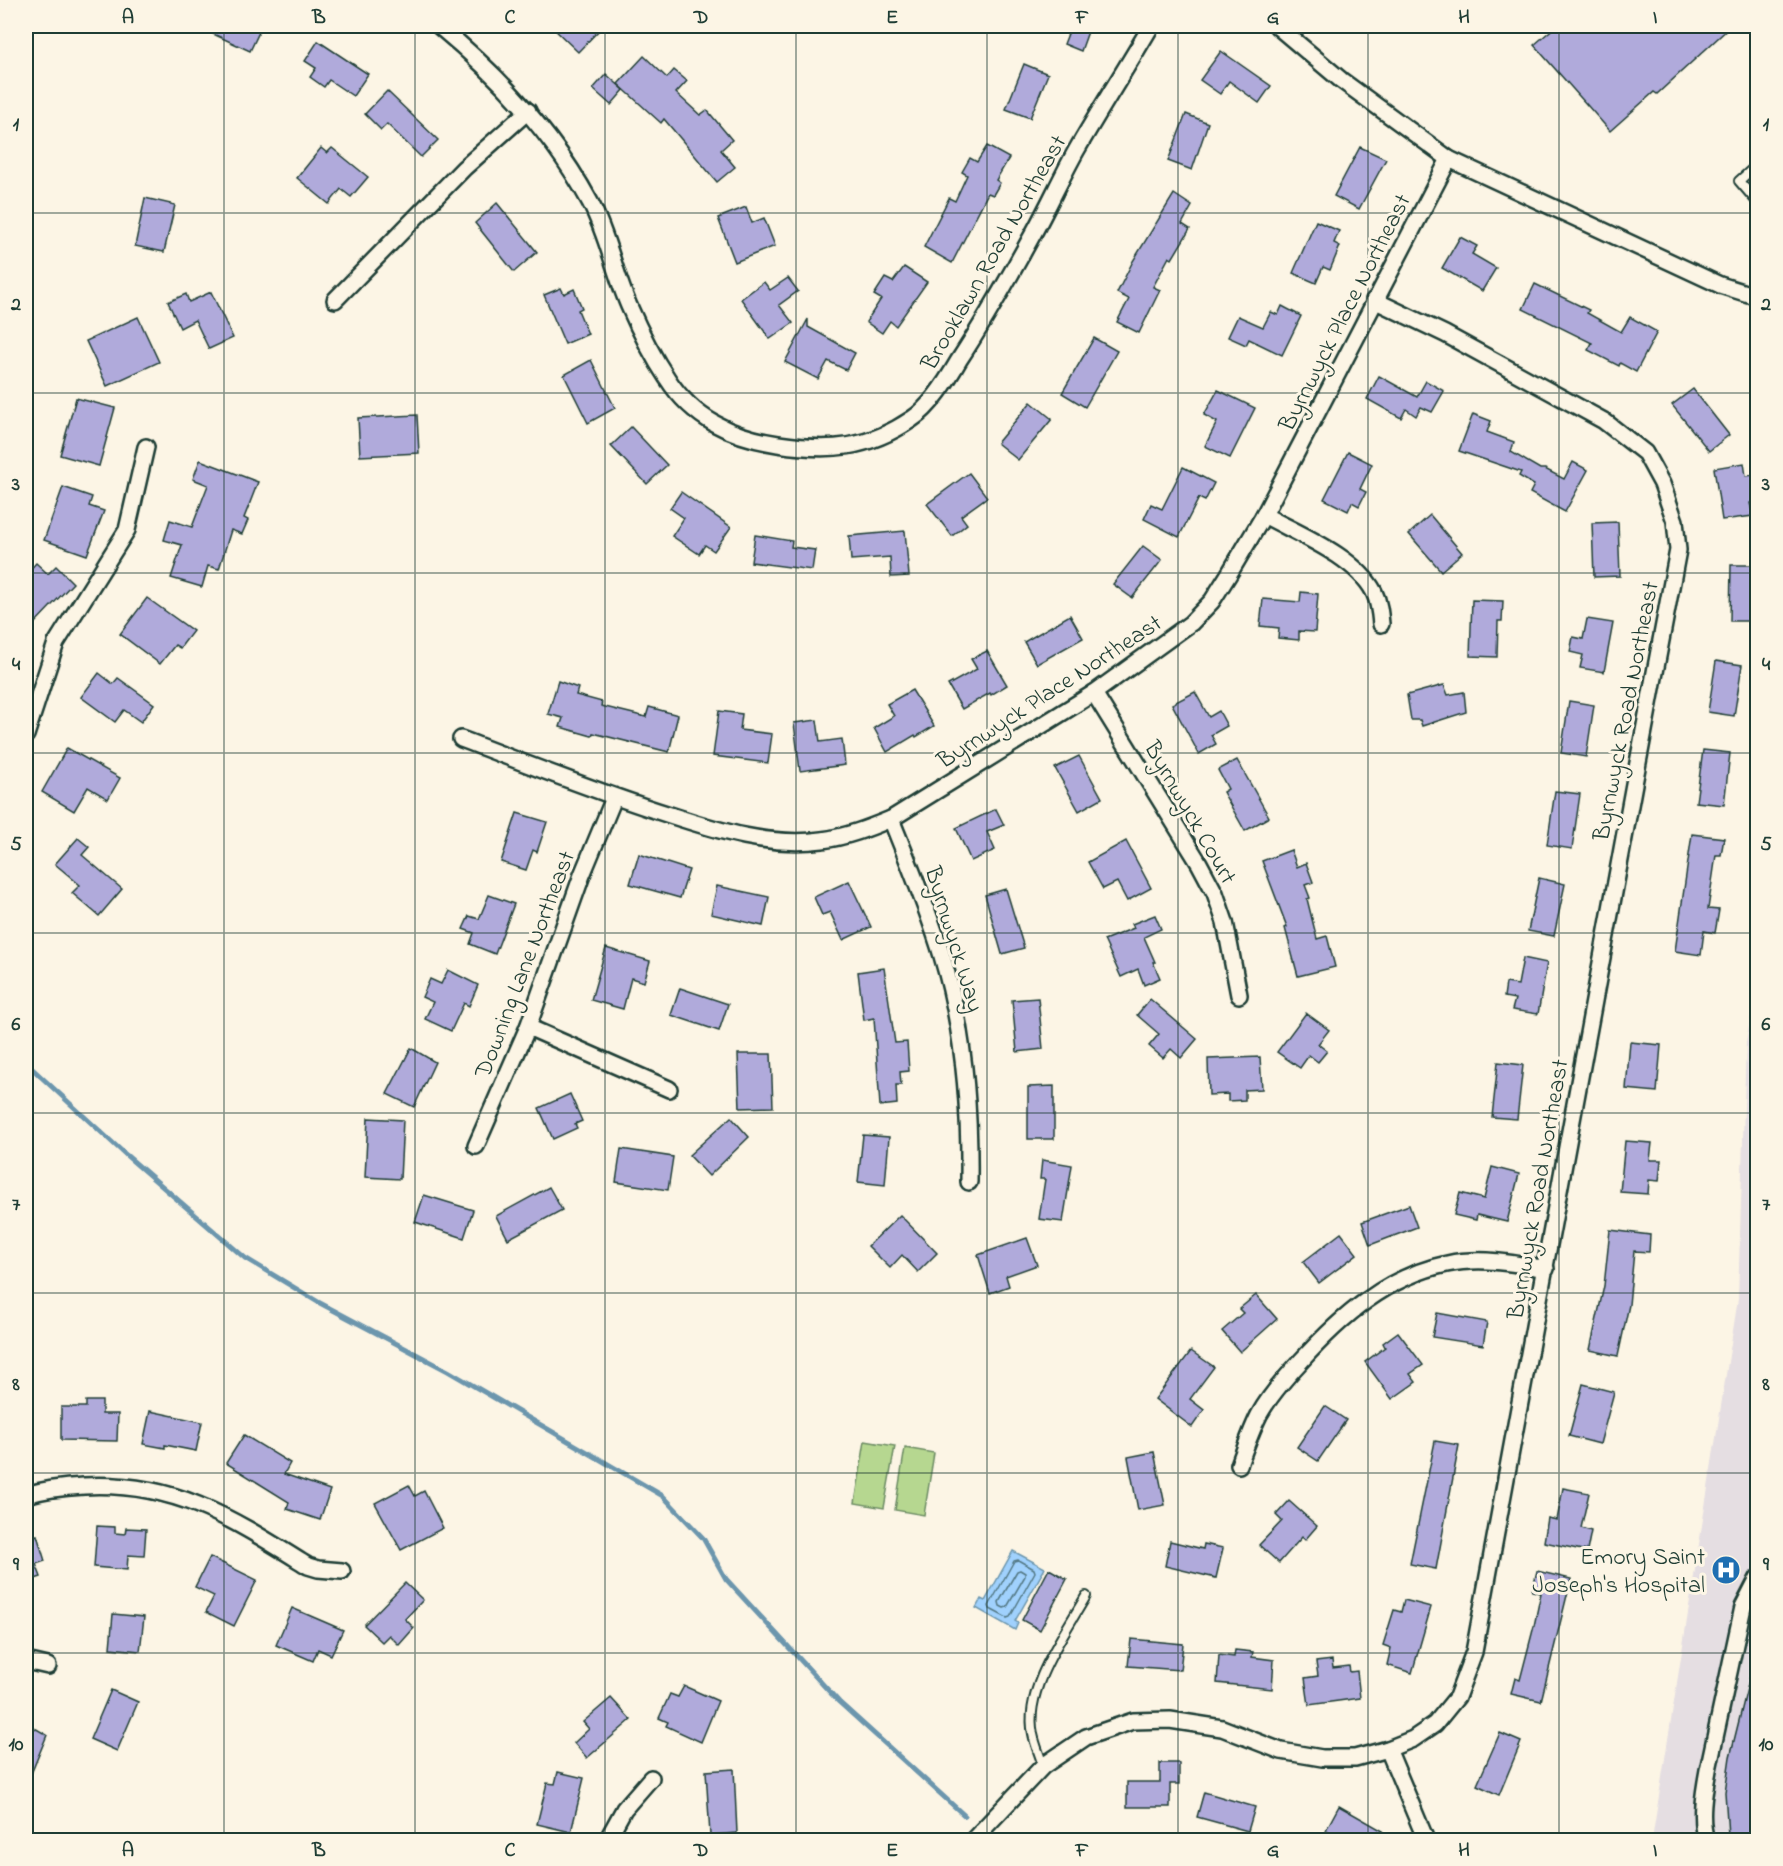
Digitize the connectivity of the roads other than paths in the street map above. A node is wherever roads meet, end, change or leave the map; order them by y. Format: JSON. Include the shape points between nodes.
{"nodes":[{"id":1,"x":439,"y":26,"type":"edge"},
{"id":2,"x":1151,"y":26,"type":"edge"},
{"id":3,"x":1277,"y":26,"type":"edge"},
{"id":4,"x":528,"y":111,"type":"junction"},
{"id":5,"x":1449,"y":159,"type":"junction"},
{"id":6,"x":1758,"y":164,"type":"edge"},
{"id":7,"x":1758,"y":203,"type":"edge"},
{"id":8,"x":1758,"y":297,"type":"edge"},
{"id":9,"x":335,"y":300,"type":"dead end"},
{"id":10,"x":1374,"y":300,"type":"junction"},
{"id":11,"x":146,"y":447,"type":"dead end"},
{"id":12,"x":1264,"y":516,"type":"junction"},
{"id":13,"x":1381,"y":624,"type":"dead end"},
{"id":14,"x":1095,"y":693,"type":"junction"},
{"id":15,"x":26,"y":735,"type":"edge"},
{"id":16,"x":461,"y":739,"type":"dead end"},
{"id":17,"x":614,"y":798,"type":"junction"},
{"id":18,"x":891,"y":819,"type":"junction"},
{"id":19,"x":1239,"y":995,"type":"dead end"},
{"id":20,"x":528,"y":1027,"type":"junction"},
{"id":21,"x":669,"y":1089,"type":"dead end"},
{"id":22,"x":476,"y":1146,"type":"dead end"},
{"id":23,"x":969,"y":1182,"type":"dead end"},
{"id":24,"x":1546,"y":1269,"type":"junction"},
{"id":25,"x":1239,"y":1465,"type":"dead end"},
{"id":26,"x":26,"y":1495,"type":"edge"},
{"id":27,"x":342,"y":1571,"type":"dead end"},
{"id":28,"x":1758,"y":1578,"type":"edge"},
{"id":29,"x":1086,"y":1596,"type":"dead end"},
{"id":30,"x":26,"y":1661,"type":"edge"},
{"id":31,"x":48,"y":1666,"type":"dead end"},
{"id":32,"x":1389,"y":1749,"type":"junction"},
{"id":33,"x":1043,"y":1766,"type":"junction"},
{"id":34,"x":651,"y":1778,"type":"dead end"},
{"id":35,"x":607,"y":1840,"type":"edge"},
{"id":36,"x":973,"y":1840,"type":"edge"},
{"id":37,"x":1426,"y":1840,"type":"edge"},
{"id":38,"x":1706,"y":1840,"type":"edge"}],
"edges":[{"from":1,"to":4,"type":"street","name":"Brooklawn Road Northeast"},
{"from":2,"to":4,"type":"street","name":"Brooklawn Road Northeast","via":[[943,385],[915,417],[884,435],[841,448],[800,447],[730,433],[696,411],[668,380],[628,305],[590,201]]},
{"from":3,"to":5,"type":"street","via":[[1341,80]]},
{"from":4,"to":9,"type":"street","via":[[464,168]]},
{"from":5,"to":8,"type":"street","via":[[1720,285]]},
{"from":5,"to":10,"type":"street","name":"Byrnwyck Place Northeast"},
{"from":6,"to":7,"type":"lane","via":[[1739,181]]},
{"from":10,"to":12,"type":"street","name":"Byrnwyck Place Northeast"},
{"from":10,"to":24,"type":"street","name":"Byrnwyck Road Northeast","via":[[1604,421],[1645,453],[1662,484],[1675,521],[1678,550]]},
{"from":11,"to":15,"type":"street","via":[[127,530],[56,643]]},
{"from":12,"to":13,"type":"street","via":[[1354,567],[1374,593]]},
{"from":12,"to":14,"type":"street","name":"Byrnwyck Place Northeast","via":[[1212,601],[1191,623]]},
{"from":14,"to":18,"type":"street","name":"Byrnwyck Place Northeast"},
{"from":14,"to":19,"type":"street","name":"Byrnwyck Court","via":[[1215,894],[1225,922]]},
{"from":16,"to":17,"type":"street","name":"Byrnwyck Place Northeast"},
{"from":17,"to":18,"type":"street","name":"Byrnwyck Place Northeast","via":[[723,832],[789,841],[821,840]]},
{"from":17,"to":20,"type":"street","name":"Downing Lane Northeast"},
{"from":18,"to":23,"type":"street","name":"Byrnwyck Way","via":[[927,910],[958,1025],[970,1132]]},
{"from":20,"to":21,"type":"street"},
{"from":20,"to":22,"type":"street","name":"Downing Lane Northeast"},
{"from":24,"to":25,"type":"street","via":[[1478,1261],[1447,1264],[1393,1283],[1363,1302],[1323,1336],[1284,1379],[1260,1413]]},
{"from":24,"to":32,"type":"street","name":"Byrnwyck Road Northeast","via":[[1474,1652],[1457,1697],[1435,1724]]},
{"from":26,"to":27,"type":"street","via":[[103,1485],[143,1488],[210,1509],[308,1566]]},
{"from":28,"to":38,"type":"street","via":[[1743,1606],[1708,1770],[1704,1794]]},
{"from":29,"to":33,"type":"lane","via":[[1034,1695],[1033,1734]]},
{"from":30,"to":31,"type":"street"},
{"from":32,"to":33,"type":"street","name":"Byrnwyck Road Northeast","via":[[1355,1758],[1322,1758],[1281,1751],[1222,1728],[1170,1720],[1133,1721],[1086,1737]]},
{"from":32,"to":37,"type":"street"},
{"from":33,"to":36,"type":"street","name":"Byrnwyck Road Northeast"},
{"from":34,"to":35,"type":"street","via":[[624,1809]]}]}
